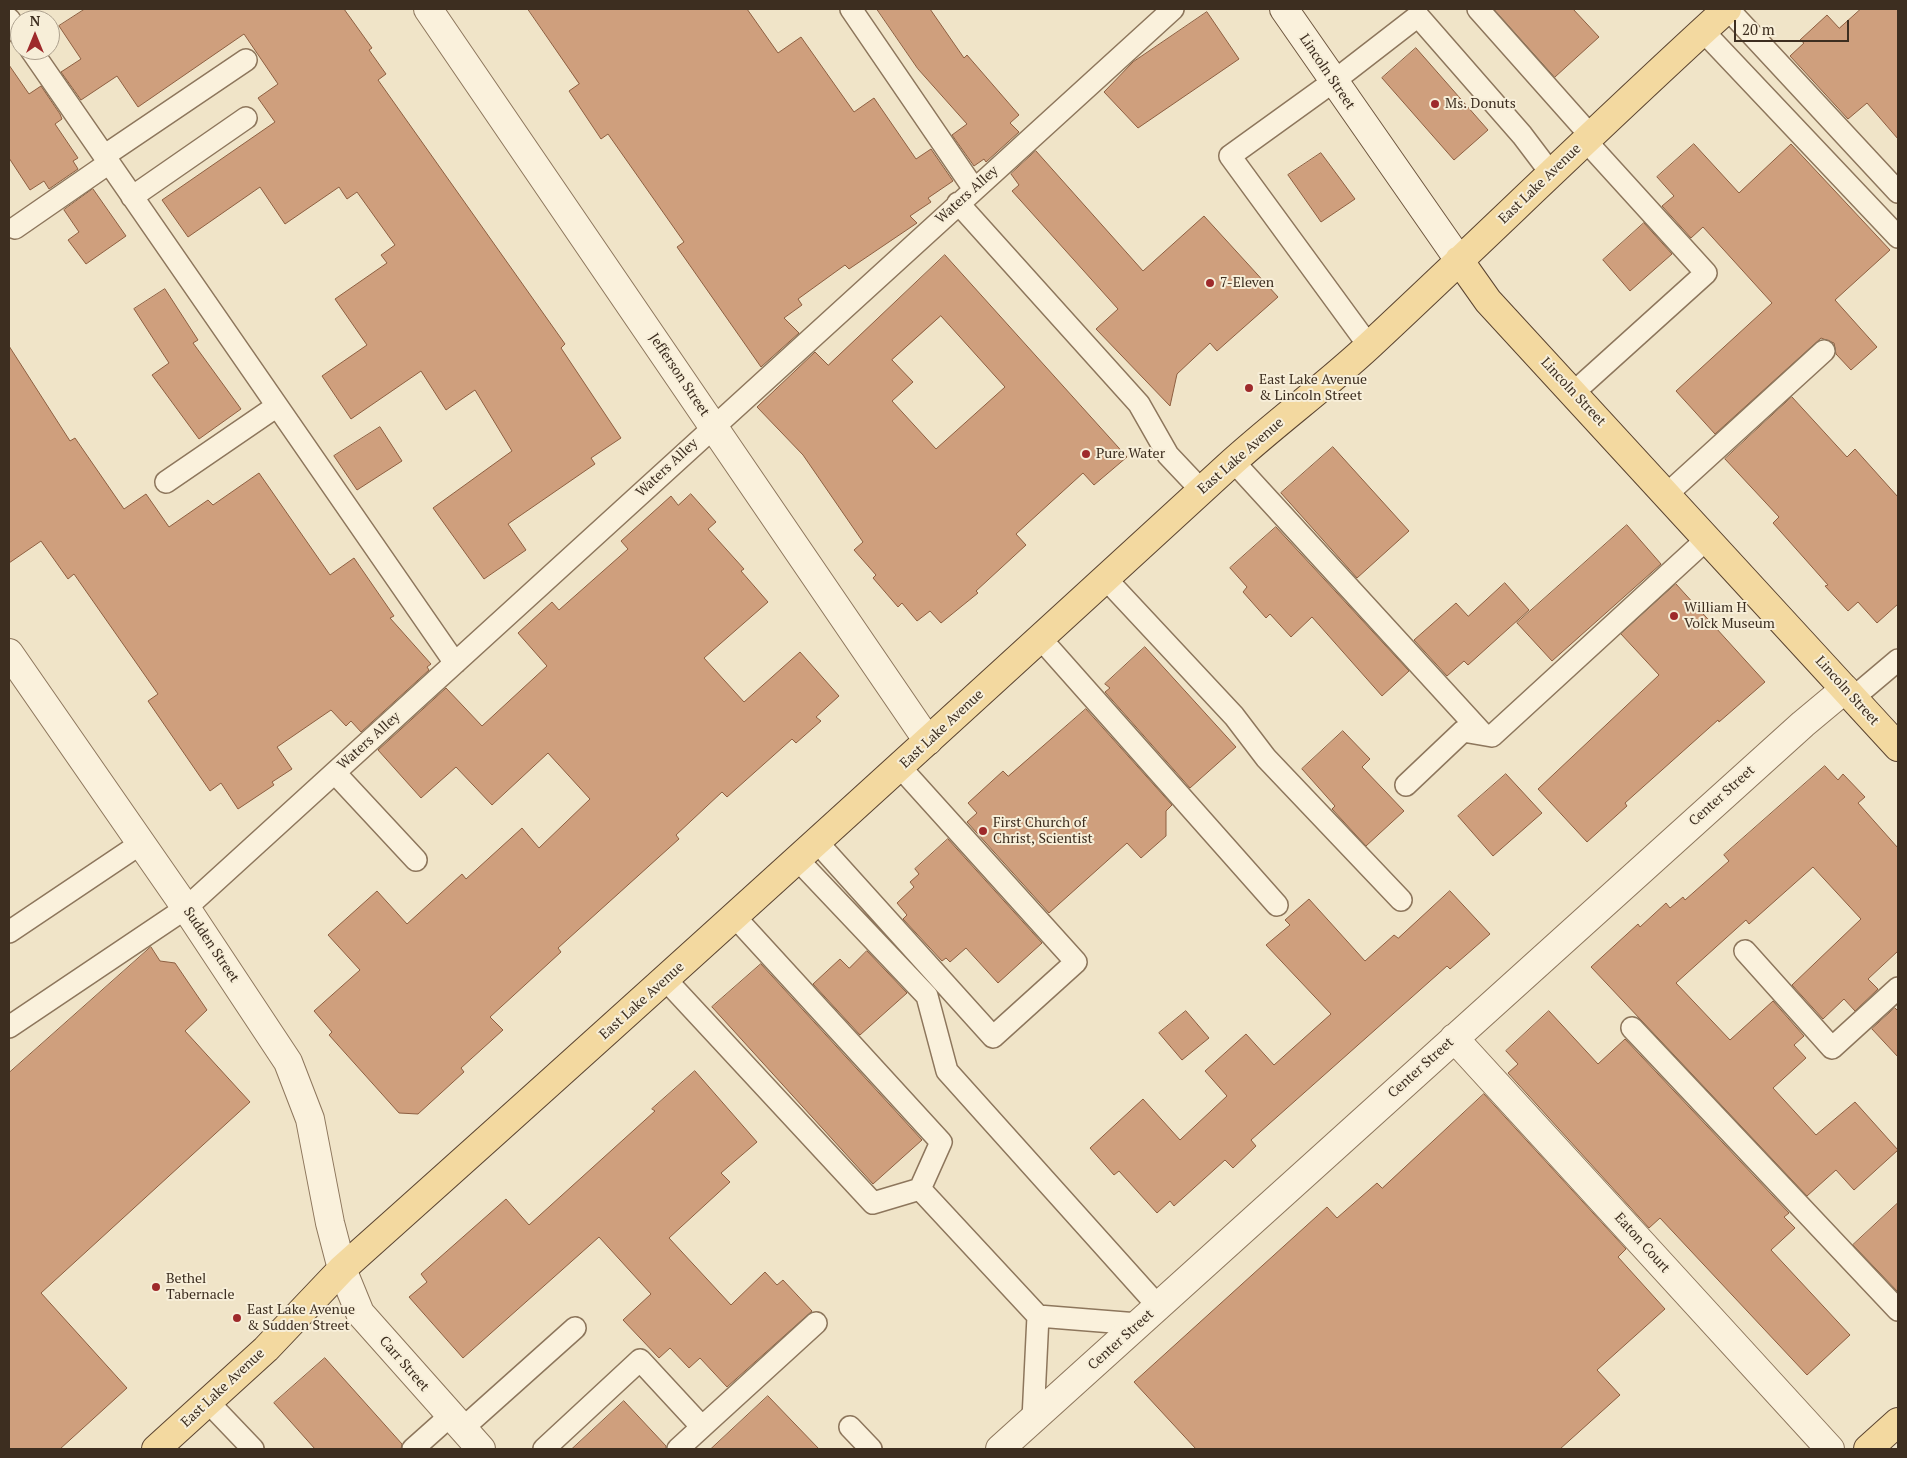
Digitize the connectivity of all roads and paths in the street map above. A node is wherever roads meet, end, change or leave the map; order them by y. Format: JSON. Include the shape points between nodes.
{"nodes":[{"id":1,"x":428,"y":9,"type":"edge"},
{"id":2,"x":851,"y":9,"type":"edge"},
{"id":3,"x":1173,"y":9,"type":"edge"},
{"id":4,"x":1284,"y":9,"type":"edge"},
{"id":5,"x":1478,"y":9,"type":"edge"},
{"id":6,"x":1727,"y":9,"type":"edge"},
{"id":7,"x":1703,"y":31,"type":"junction"},
{"id":8,"x":37,"y":60,"type":"edge"},
{"id":9,"x":246,"y":60,"type":"dead end"},
{"id":10,"x":1334,"y":81,"type":"junction"},
{"id":11,"x":246,"y":118,"type":"dead end"},
{"id":12,"x":1587,"y":138,"type":"junction"},
{"id":13,"x":106,"y":159,"type":"junction"},
{"id":14,"x":1550,"y":172,"type":"junction"},
{"id":15,"x":974,"y":189,"type":"junction"},
{"id":16,"x":1898,"y":192,"type":"edge"},
{"id":17,"x":132,"y":197,"type":"junction"},
{"id":18,"x":958,"y":203,"type":"junction"},
{"id":19,"x":15,"y":228,"type":"dead end"},
{"id":20,"x":1898,"y":237,"type":"edge"},
{"id":21,"x":1459,"y":260,"type":"junction"},
{"id":22,"x":1369,"y":346,"type":"junction"},
{"id":23,"x":1824,"y":351,"type":"dead end"},
{"id":24,"x":1573,"y":393,"type":"junction"},
{"id":25,"x":277,"y":406,"type":"junction"},
{"id":26,"x":713,"y":425,"type":"junction"},
{"id":27,"x":1233,"y":461,"type":"junction"},
{"id":28,"x":166,"y":482,"type":"dead end"},
{"id":29,"x":1202,"y":490,"type":"junction"},
{"id":30,"x":1667,"y":494,"type":"junction"},
{"id":31,"x":1708,"y":538,"type":"junction"},
{"id":32,"x":1106,"y":579,"type":"junction"},
{"id":33,"x":1041,"y":638,"type":"junction"},
{"id":34,"x":9,"y":653,"type":"edge"},
{"id":35,"x":1898,"y":660,"type":"edge"},
{"id":36,"x":455,"y":663,"type":"junction"},
{"id":37,"x":1849,"y":694,"type":"junction"},
{"id":38,"x":1483,"y":734,"type":"junction"},
{"id":39,"x":928,"y":741,"type":"junction"},
{"id":40,"x":1898,"y":747,"type":"edge"},
{"id":41,"x":900,"y":768,"type":"junction"},
{"id":42,"x":335,"y":772,"type":"junction"},
{"id":43,"x":1406,"y":785,"type":"dead end"},
{"id":44,"x":818,"y":842,"type":"junction"},
{"id":45,"x":140,"y":844,"type":"junction"},
{"id":46,"x":416,"y":860,"type":"dead end"},
{"id":47,"x":798,"y":860,"type":"junction"},
{"id":48,"x":1401,"y":900,"type":"dead end"},
{"id":49,"x":1277,"y":905,"type":"dead end"},
{"id":50,"x":186,"y":908,"type":"junction"},
{"id":51,"x":735,"y":917,"type":"junction"},
{"id":52,"x":9,"y":932,"type":"edge"},
{"id":53,"x":1745,"y":951,"type":"dead end"},
{"id":54,"x":666,"y":980,"type":"junction"},
{"id":55,"x":1898,"y":988,"type":"edge"},
{"id":56,"x":9,"y":1027,"type":"edge"},
{"id":57,"x":1632,"y":1028,"type":"dead end"},
{"id":58,"x":1454,"y":1038,"type":"junction"},
{"id":59,"x":920,"y":1189,"type":"junction"},
{"id":60,"x":342,"y":1269,"type":"junction"},
{"id":61,"x":1158,"y":1306,"type":"junction"},
{"id":62,"x":1898,"y":1310,"type":"edge"},
{"id":63,"x":1038,"y":1316,"type":"junction"},
{"id":64,"x":816,"y":1323,"type":"dead end"},
{"id":65,"x":1138,"y":1324,"type":"junction"},
{"id":66,"x":575,"y":1328,"type":"dead end"},
{"id":67,"x":209,"y":1403,"type":"junction"},
{"id":68,"x":1033,"y":1419,"type":"junction"},
{"id":69,"x":456,"y":1422,"type":"junction"},
{"id":70,"x":1898,"y":1422,"type":"edge"},
{"id":71,"x":702,"y":1427,"type":"junction"},
{"id":72,"x":850,"y":1427,"type":"dead end"},
{"id":73,"x":156,"y":1449,"type":"edge"},
{"id":74,"x":252,"y":1449,"type":"edge"},
{"id":75,"x":413,"y":1449,"type":"edge"},
{"id":76,"x":481,"y":1449,"type":"edge"},
{"id":77,"x":544,"y":1449,"type":"edge"},
{"id":78,"x":678,"y":1449,"type":"edge"},
{"id":79,"x":871,"y":1449,"type":"edge"},
{"id":80,"x":1000,"y":1449,"type":"edge"},
{"id":81,"x":1830,"y":1449,"type":"edge"},
{"id":82,"x":1868,"y":1449,"type":"edge"}],
"edges":[{"from":1,"to":26,"type":"street","name":"Jefferson Street"},
{"from":2,"to":15,"type":"lane"},
{"from":3,"to":15,"type":"lane","name":"Waters Alley"},
{"from":4,"to":10,"type":"street","name":"Lincoln Street"},
{"from":5,"to":12,"type":"lane"},
{"from":6,"to":7,"type":"main road","name":"East Lake Avenue"},
{"from":6,"to":16,"type":"lane"},
{"from":7,"to":12,"type":"main road","name":"East Lake Avenue"},
{"from":7,"to":20,"type":"lane"},
{"from":8,"to":13,"type":"lane"},
{"from":9,"to":13,"type":"lane"},
{"from":10,"to":14,"type":"lane","via":[[1418,16],[1522,135]]},
{"from":10,"to":21,"type":"street","name":"Lincoln Street"},
{"from":10,"to":22,"type":"lane","via":[[1230,156]]},
{"from":11,"to":17,"type":"lane"},
{"from":12,"to":14,"type":"main road","name":"East Lake Avenue"},
{"from":12,"to":24,"type":"lane","via":[[1706,273]]},
{"from":13,"to":17,"type":"lane"},
{"from":13,"to":19,"type":"lane"},
{"from":14,"to":21,"type":"main road","name":"East Lake Avenue"},
{"from":15,"to":18,"type":"lane","name":"Waters Alley"},
{"from":17,"to":25,"type":"lane"},
{"from":18,"to":26,"type":"lane","name":"Waters Alley"},
{"from":18,"to":29,"type":"lane","via":[[1139,404],[1168,455]]},
{"from":21,"to":22,"type":"main road","name":"East Lake Avenue"},
{"from":21,"to":24,"type":"main road","name":"Lincoln Street","via":[[1488,301]]},
{"from":22,"to":27,"type":"main road","name":"East Lake Avenue"},
{"from":23,"to":30,"type":"lane"},
{"from":24,"to":30,"type":"main road","name":"Lincoln Street"},
{"from":25,"to":28,"type":"lane"},
{"from":25,"to":36,"type":"lane"},
{"from":26,"to":36,"type":"lane","name":"Waters Alley"},
{"from":26,"to":39,"type":"street","name":"Jefferson Street"},
{"from":27,"to":29,"type":"main road","name":"East Lake Avenue"},
{"from":27,"to":38,"type":"lane"},
{"from":29,"to":32,"type":"main road","name":"East Lake Avenue"},
{"from":30,"to":31,"type":"main road","name":"Lincoln Street"},
{"from":31,"to":37,"type":"main road","name":"Lincoln Street"},
{"from":31,"to":38,"type":"lane","via":[[1492,736]]},
{"from":32,"to":33,"type":"main road","name":"East Lake Avenue"},
{"from":32,"to":48,"type":"lane","via":[[1234,716],[1266,758]]},
{"from":33,"to":39,"type":"main road","name":"East Lake Avenue"},
{"from":33,"to":49,"type":"lane"},
{"from":34,"to":45,"type":"street","name":"Sudden Street"},
{"from":35,"to":37,"type":"lane"},
{"from":36,"to":42,"type":"lane","name":"Waters Alley"},
{"from":37,"to":40,"type":"main road","name":"Lincoln Street"},
{"from":37,"to":58,"type":"street","name":"Center Street","via":[[1803,724]]},
{"from":38,"to":43,"type":"lane","via":[[1463,731]]},
{"from":39,"to":41,"type":"main road","name":"East Lake Avenue"},
{"from":41,"to":44,"type":"main road","name":"East Lake Avenue"},
{"from":41,"to":44,"type":"lane","via":[[1076,962],[1000,1031],[993,1037]]},
{"from":42,"to":46,"type":"lane"},
{"from":42,"to":50,"type":"lane","name":"Waters Alley"},
{"from":44,"to":47,"type":"main road","name":"East Lake Avenue"},
{"from":45,"to":50,"type":"street","name":"Sudden Street"},
{"from":45,"to":52,"type":"lane"},
{"from":47,"to":51,"type":"main road","name":"East Lake Avenue"},
{"from":47,"to":61,"type":"lane","via":[[927,996],[946,1071]]},
{"from":50,"to":56,"type":"lane","name":"Waters Alley"},
{"from":50,"to":60,"type":"street","name":"Sudden Street","via":[[288,1062],[301,1091]]},
{"from":51,"to":54,"type":"main road","name":"East Lake Avenue"},
{"from":51,"to":59,"type":"lane","via":[[941,1142]]},
{"from":53,"to":55,"type":"lane","via":[[1832,1048]]},
{"from":54,"to":59,"type":"lane","via":[[873,1203]]},
{"from":54,"to":60,"type":"main road","name":"East Lake Avenue"},
{"from":57,"to":62,"type":"lane"},
{"from":58,"to":61,"type":"street","name":"Center Street"},
{"from":58,"to":81,"type":"street","name":"Eaton Court"},
{"from":59,"to":63,"type":"lane"},
{"from":60,"to":67,"type":"main road","name":"East Lake Avenue"},
{"from":60,"to":69,"type":"street","name":"Carr Street","via":[[360,1313]]},
{"from":61,"to":65,"type":"street","name":"Center Street"},
{"from":63,"to":65,"type":"lane"},
{"from":63,"to":68,"type":"lane"},
{"from":64,"to":71,"type":"lane"},
{"from":65,"to":68,"type":"street","name":"Center Street"},
{"from":66,"to":69,"type":"lane"},
{"from":67,"to":73,"type":"main road","name":"East Lake Avenue"},
{"from":67,"to":74,"type":"lane"},
{"from":68,"to":80,"type":"street","name":"Center Street"},
{"from":69,"to":75,"type":"lane"},
{"from":69,"to":76,"type":"street","name":"Carr Street"},
{"from":70,"to":82,"type":"main road"},
{"from":71,"to":77,"type":"lane","via":[[640,1360]]},
{"from":71,"to":78,"type":"lane"},
{"from":72,"to":79,"type":"lane"}]}
